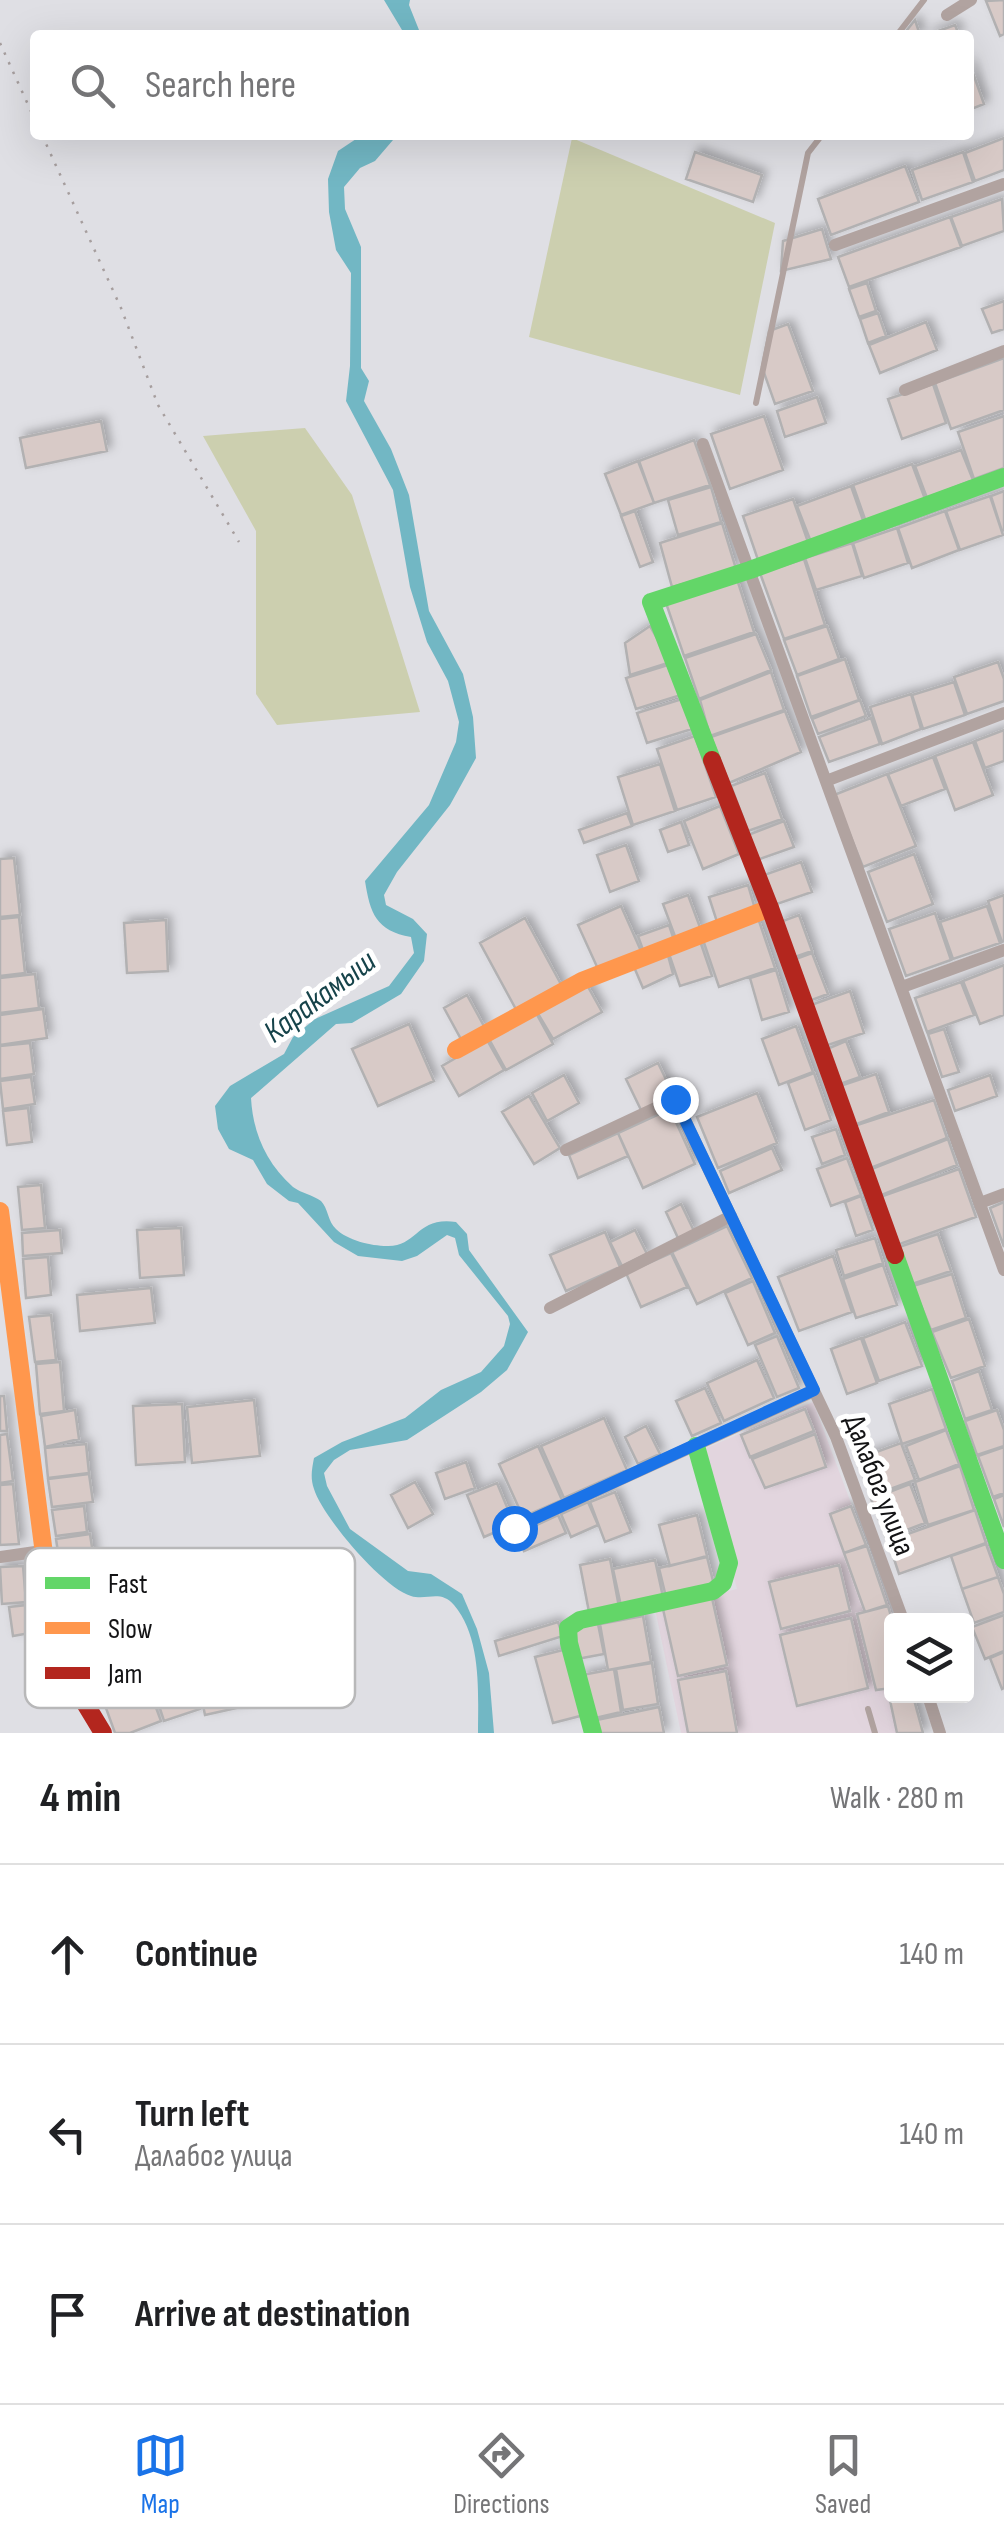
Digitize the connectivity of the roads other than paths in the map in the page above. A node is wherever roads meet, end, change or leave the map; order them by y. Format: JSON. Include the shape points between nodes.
{"nodes":[{"id":1,"x":924,"y":0,"type":"edge"},
{"id":2,"x":971,"y":0,"type":"edge"},
{"id":3,"x":947,"y":15,"type":"dead end"},
{"id":4,"x":902,"y":30,"type":"edge"},
{"id":5,"x":818,"y":140,"type":"edge"},
{"id":6,"x":1004,"y":184,"type":"edge"},
{"id":7,"x":835,"y":245,"type":"dead end"},
{"id":8,"x":1004,"y":351,"type":"edge"},
{"id":9,"x":904,"y":390,"type":"dead end"},
{"id":10,"x":756,"y":404,"type":"dead end"},
{"id":11,"x":702,"y":444,"type":"dead end"},
{"id":12,"x":1004,"y":478,"type":"edge"},
{"id":13,"x":750,"y":570,"type":"junction"},
{"id":14,"x":1004,"y":713,"type":"edge"},
{"id":15,"x":826,"y":781,"type":"junction"},
{"id":16,"x":770,"y":908,"type":"junction"},
{"id":17,"x":1004,"y":950,"type":"edge"},
{"id":18,"x":902,"y":988,"type":"junction"},
{"id":19,"x":456,"y":1050,"type":"dead end"},
{"id":20,"x":566,"y":1150,"type":"dead end"},
{"id":21,"x":1004,"y":1194,"type":"edge"},
{"id":22,"x":980,"y":1204,"type":"junction"},
{"id":23,"x":0,"y":1211,"type":"edge"},
{"id":24,"x":731,"y":1216,"type":"junction"},
{"id":25,"x":1004,"y":1270,"type":"edge"},
{"id":26,"x":550,"y":1308,"type":"dead end"},
{"id":27,"x":814,"y":1390,"type":"junction"},
{"id":28,"x":696,"y":1446,"type":"junction"},
{"id":29,"x":514,"y":1528,"type":"dead end"},
{"id":30,"x":42,"y":1548,"type":"edge"},
{"id":31,"x":25,"y":1553,"type":"edge"},
{"id":32,"x":0,"y":1557,"type":"edge"},
{"id":33,"x":1004,"y":1560,"type":"edge"},
{"id":34,"x":900,"y":1613,"type":"edge"},
{"id":35,"x":930,"y":1703,"type":"edge"},
{"id":36,"x":88,"y":1708,"type":"edge"},
{"id":37,"x":868,"y":1708,"type":"dead end"},
{"id":38,"x":103,"y":1733,"type":"edge"},
{"id":39,"x":593,"y":1733,"type":"edge"},
{"id":40,"x":875,"y":1733,"type":"edge"},
{"id":41,"x":940,"y":1733,"type":"edge"}],
"edges":[{"from":1,"to":4,"type":"lane"},
{"from":2,"to":3,"type":"street"},
{"from":5,"to":10,"type":"lane","via":[[808,153]]},
{"from":6,"to":7,"type":"street"},
{"from":8,"to":9,"type":"street"},
{"from":11,"to":13,"type":"street"},
{"from":12,"to":13,"type":"street"},
{"from":13,"to":15,"type":"street"},
{"from":13,"to":16,"type":"street","via":[[651,602]]},
{"from":14,"to":15,"type":"street"},
{"from":15,"to":18,"type":"street"},
{"from":16,"to":19,"type":"street","via":[[582,981]]},
{"from":16,"to":33,"type":"street"},
{"from":17,"to":18,"type":"street"},
{"from":18,"to":22,"type":"street"},
{"from":20,"to":24,"type":"street","name":"Далабог улица","via":[[675,1099]]},
{"from":21,"to":22,"type":"street"},
{"from":22,"to":25,"type":"street"},
{"from":23,"to":30,"type":"street"},
{"from":24,"to":26,"type":"street"},
{"from":24,"to":27,"type":"street","name":"Далабог улица"},
{"from":27,"to":28,"type":"street"},
{"from":27,"to":34,"type":"street","name":"Далабог улица"},
{"from":28,"to":29,"type":"street"},
{"from":28,"to":39,"type":"street","via":[[729,1563],[723,1583],[714,1591],[568,1628]]},
{"from":31,"to":32,"type":"street"},
{"from":35,"to":41,"type":"street"},
{"from":36,"to":38,"type":"street"},
{"from":37,"to":40,"type":"lane"}]}
